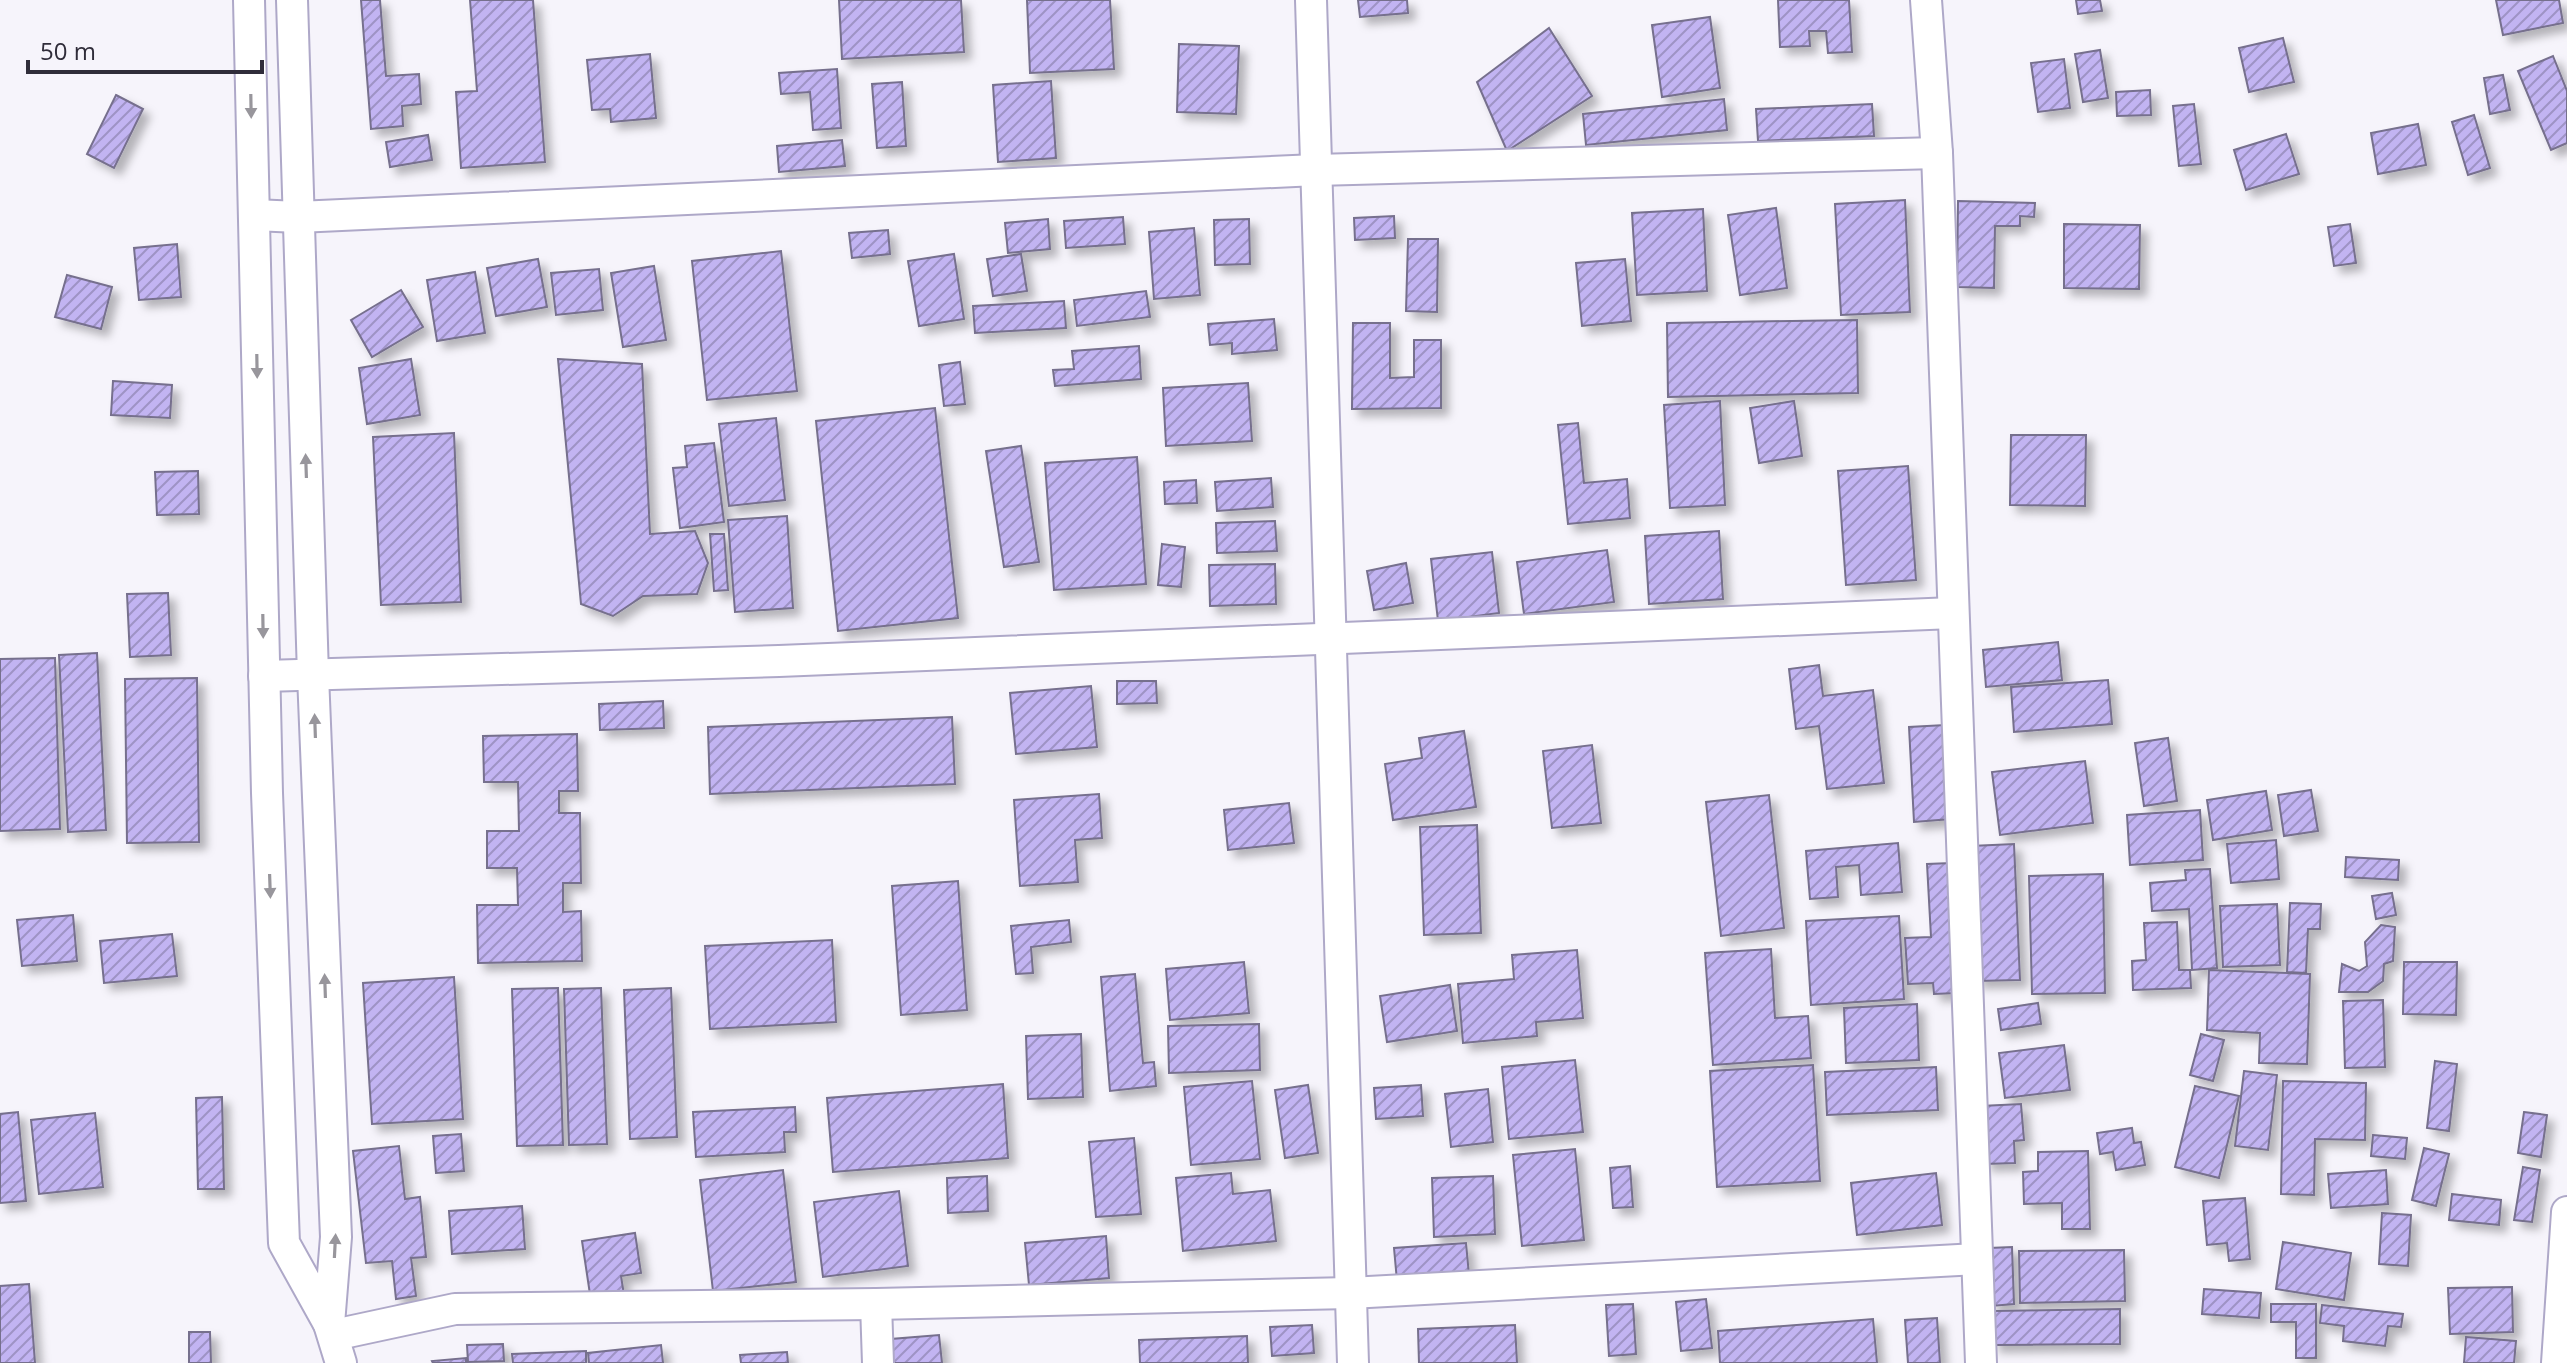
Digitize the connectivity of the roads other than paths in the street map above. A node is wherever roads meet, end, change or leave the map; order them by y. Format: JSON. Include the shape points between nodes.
{"nodes":[{"id":1,"x":249,"y":0,"type":"edge"},
{"id":2,"x":292,"y":0,"type":"edge"},
{"id":3,"x":1311,"y":0,"type":"edge"},
{"id":4,"x":1926,"y":0,"type":"edge"},
{"id":5,"x":1937,"y":153,"type":"junction"},
{"id":6,"x":1316,"y":170,"type":"junction"},
{"id":7,"x":254,"y":215,"type":"junction"},
{"id":8,"x":298,"y":217,"type":"junction"},
{"id":9,"x":1953,"y":613,"type":"junction"},
{"id":10,"x":1332,"y":636,"type":"junction"},
{"id":11,"x":313,"y":675,"type":"junction"},
{"id":12,"x":264,"y":676,"type":"junction"},
{"id":13,"x":323,"y":938,"type":"junction"},
{"id":14,"x":272,"y":940,"type":"junction"},
{"id":15,"x":2567,"y":1212,"type":"edge"},
{"id":16,"x":1977,"y":1259,"type":"junction"},
{"id":17,"x":1350,"y":1293,"type":"junction"},
{"id":18,"x":876,"y":1304,"type":"junction"},
{"id":19,"x":335,"y":1340,"type":"edge"},
{"id":20,"x":878,"y":1363,"type":"edge"},
{"id":21,"x":1353,"y":1363,"type":"edge"},
{"id":22,"x":1981,"y":1363,"type":"edge"},
{"id":23,"x":2557,"y":1363,"type":"edge"}],
"edges":[{"from":1,"to":7,"type":"street","one_way":true},
{"from":2,"to":8,"type":"street"},
{"from":3,"to":6,"type":"street"},
{"from":4,"to":5,"type":"street"},
{"from":5,"to":6,"type":"street"},
{"from":5,"to":9,"type":"street"},
{"from":6,"to":8,"type":"street"},
{"from":6,"to":10,"type":"street"},
{"from":7,"to":8,"type":"street"},
{"from":7,"to":12,"type":"street","one_way":true},
{"from":11,"to":8,"type":"street","one_way":true},
{"from":9,"to":10,"type":"street"},
{"from":9,"to":16,"type":"street"},
{"from":10,"to":11,"type":"street"},
{"from":10,"to":17,"type":"street"},
{"from":11,"to":12,"type":"street"},
{"from":13,"to":11,"type":"street","one_way":true},
{"from":12,"to":14,"type":"street","one_way":true},
{"from":13,"to":14,"type":"street"},
{"from":19,"to":13,"type":"street","one_way":true,"via":[[336,1237]]},
{"from":14,"to":19,"type":"street","via":[[284,1243]]},
{"from":15,"to":23,"type":"street"},
{"from":16,"to":17,"type":"street"},
{"from":16,"to":22,"type":"street"},
{"from":17,"to":18,"type":"street"},
{"from":17,"to":21,"type":"street"},
{"from":18,"to":19,"type":"street","via":[[455,1309]]},
{"from":18,"to":20,"type":"street"}]}
